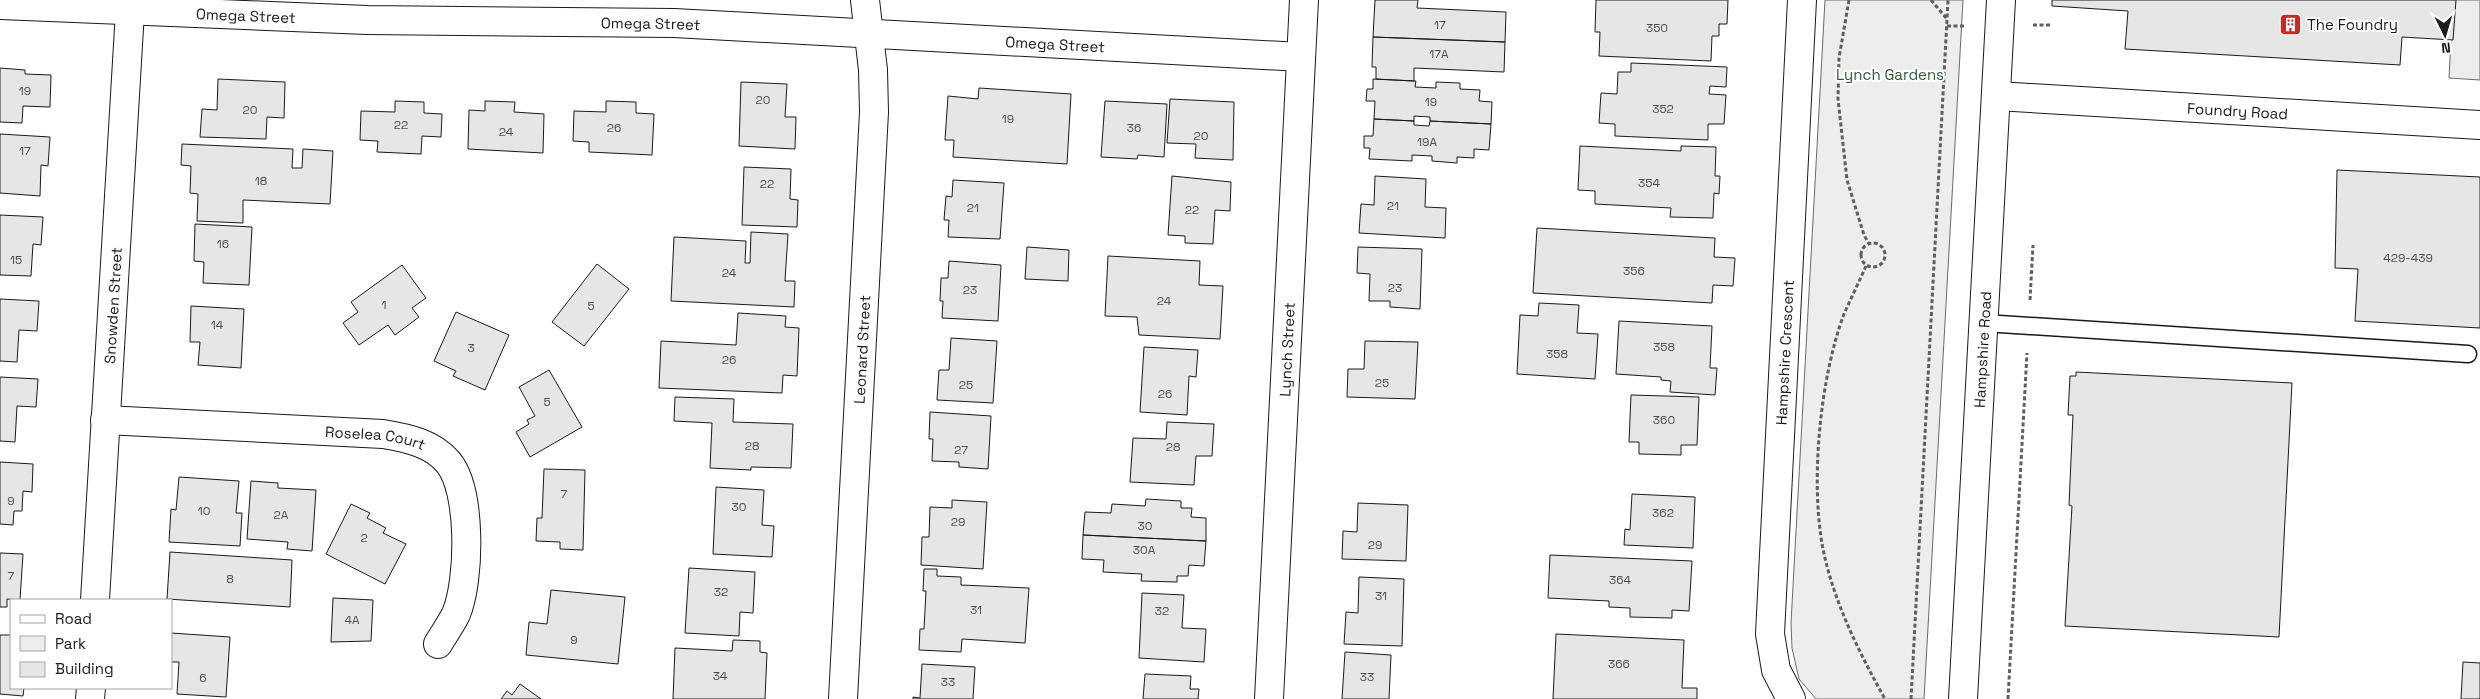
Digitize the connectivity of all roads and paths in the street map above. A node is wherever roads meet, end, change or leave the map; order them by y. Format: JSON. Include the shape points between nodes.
{"nodes":[{"id":1,"x":865,"y":0,"type":"edge"},
{"id":2,"x":1304,"y":0,"type":"edge"},
{"id":3,"x":1802,"y":0,"type":"edge"},
{"id":4,"x":1849,"y":0,"type":"edge"},
{"id":5,"x":1931,"y":0,"type":"edge"},
{"id":6,"x":1948,"y":0,"type":"edge"},
{"id":7,"x":2001,"y":0,"type":"edge"},
{"id":8,"x":0,"y":5,"type":"edge"},
{"id":9,"x":368,"y":10,"type":"edge"},
{"id":10,"x":130,"y":11,"type":"junction"},
{"id":11,"x":1947,"y":19,"type":"junction"},
{"id":12,"x":869,"y":34,"type":"junction"},
{"id":13,"x":1301,"y":57,"type":"junction"},
{"id":14,"x":1997,"y":96,"type":"junction"},
{"id":15,"x":2480,"y":125,"type":"edge"},
{"id":16,"x":1869,"y":244,"type":"junction"},
{"id":17,"x":2033,"y":245,"type":"dead end"},
{"id":18,"x":1866,"y":266,"type":"junction"},
{"id":19,"x":1984,"y":324,"type":"junction"},
{"id":20,"x":2028,"y":326,"type":"junction"},
{"id":21,"x":2468,"y":354,"type":"dead end"},
{"id":22,"x":105,"y":420,"type":"junction"},
{"id":23,"x":95,"y":599,"type":"edge"},
{"id":24,"x":438,"y":644,"type":"dead end"},
{"id":25,"x":843,"y":699,"type":"edge"},
{"id":26,"x":1269,"y":699,"type":"edge"},
{"id":27,"x":1792,"y":699,"type":"edge"},
{"id":28,"x":1885,"y":699,"type":"edge"},
{"id":29,"x":1911,"y":699,"type":"edge"},
{"id":30,"x":1962,"y":699,"type":"edge"},
{"id":31,"x":2008,"y":699,"type":"edge"}],
"edges":[{"from":1,"to":12,"type":"street","name":"Leonard Street"},
{"from":2,"to":13,"type":"street","name":"Lynch Street"},
{"from":3,"to":27,"type":"street","name":"Hampshire Crescent","via":[[1770,634],[1776,670]]},
{"from":4,"to":16,"type":"path","via":[[1839,58],[1838,99],[1848,180]]},
{"from":5,"to":11,"type":"path"},
{"from":6,"to":11,"type":"path"},
{"from":7,"to":14,"type":"street","name":"Hampshire Road"},
{"from":8,"to":10,"type":"street","name":"Omega Street"},
{"from":9,"to":10,"type":"street","name":"Omega Street"},
{"from":9,"to":12,"type":"street","name":"Omega Street"},
{"from":10,"to":22,"type":"street","name":"Snowden Street"},
{"from":11,"to":29,"type":"path"},
{"from":12,"to":13,"type":"street","name":"Omega Street"},
{"from":12,"to":25,"type":"street","name":"Leonard Street","via":[[874,112]]},
{"from":13,"to":26,"type":"street","name":"Lynch Street"},
{"from":14,"to":15,"type":"street","name":"Foundry Road"},
{"from":14,"to":19,"type":"street","name":"Hampshire Road"},
{"from":16,"to":18,"type":"path","via":[[1862,248],[1860,256]]},
{"from":16,"to":18,"type":"path","via":[[1881,246],[1885,257],[1878,267]]},
{"from":17,"to":20,"type":"path"},
{"from":18,"to":28,"type":"path","via":[[1844,316],[1824,393],[1818,451],[1819,521],[1840,606],[1858,650]]},
{"from":19,"to":20,"type":"lane"},
{"from":19,"to":30,"type":"street","name":"Hampshire Road"},
{"from":20,"to":21,"type":"lane"},
{"from":20,"to":31,"type":"path"},
{"from":22,"to":23,"type":"street","name":"Snowden Street"},
{"from":22,"to":24,"type":"street","name":"Roselea Court","via":[[383,434],[411,439],[433,448],[459,478],[467,517],[463,582],[456,613]]}]}
